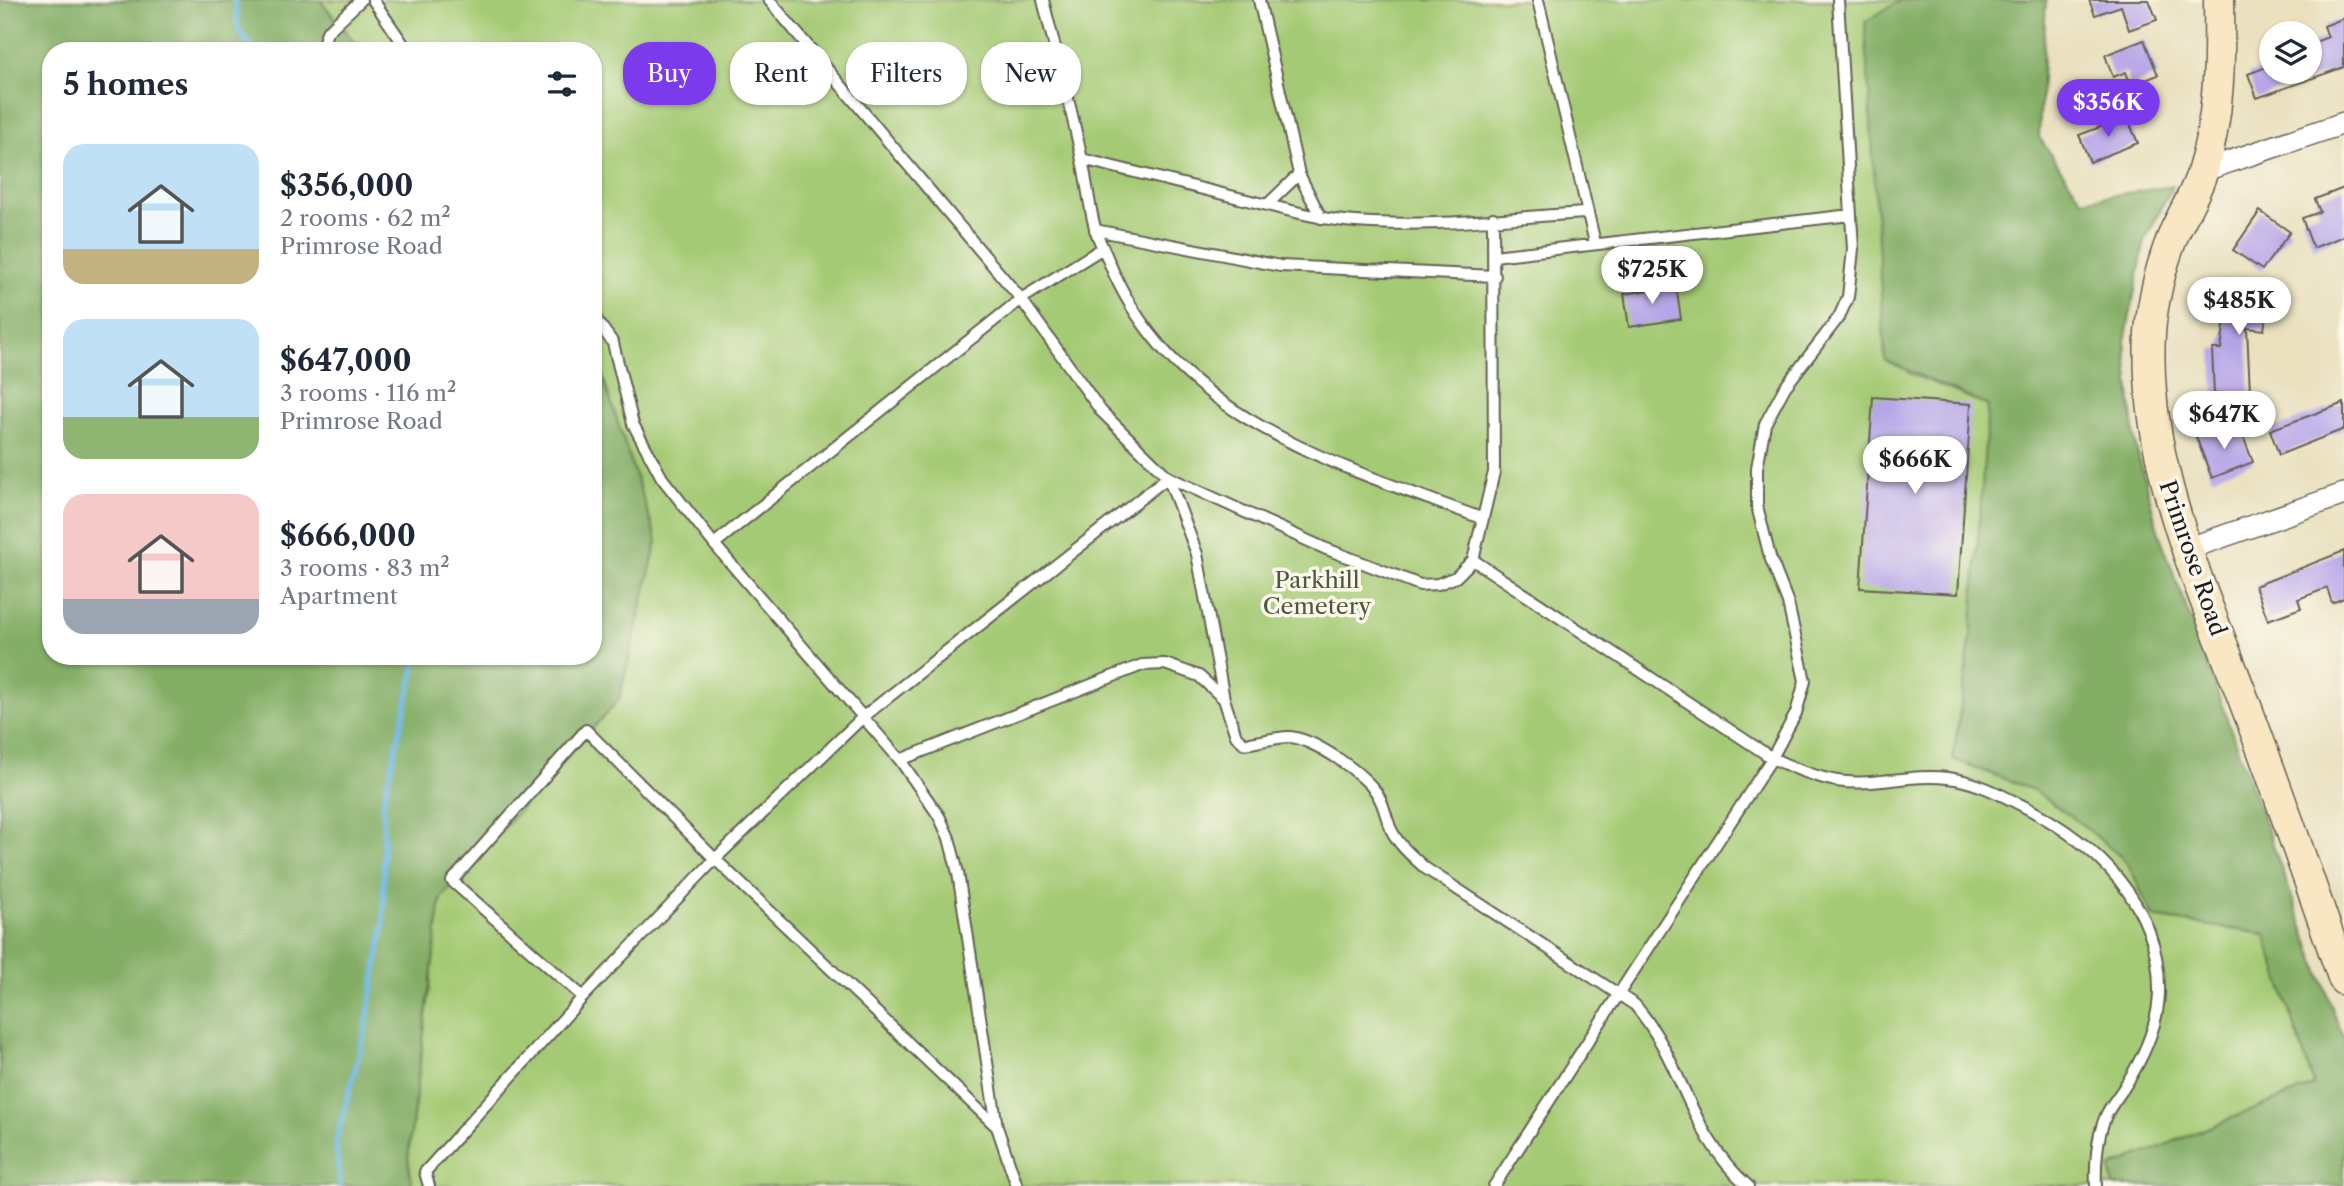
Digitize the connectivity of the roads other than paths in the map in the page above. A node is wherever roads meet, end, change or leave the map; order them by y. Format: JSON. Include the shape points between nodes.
{"nodes":[{"id":1,"x":361,"y":0,"type":"edge"},
{"id":2,"x":373,"y":0,"type":"edge"},
{"id":3,"x":769,"y":0,"type":"edge"},
{"id":4,"x":1043,"y":0,"type":"edge"},
{"id":5,"x":1259,"y":0,"type":"edge"},
{"id":6,"x":1538,"y":0,"type":"edge"},
{"id":7,"x":1838,"y":0,"type":"edge"},
{"id":8,"x":2219,"y":0,"type":"edge"},
{"id":9,"x":324,"y":42,"type":"edge"},
{"id":10,"x":402,"y":42,"type":"edge"},
{"id":11,"x":2344,"y":123,"type":"edge"},
{"id":12,"x":1082,"y":159,"type":"junction"},
{"id":13,"x":2202,"y":172,"type":"junction"},
{"id":14,"x":1299,"y":174,"type":"junction"},
{"id":15,"x":1267,"y":205,"type":"junction"},
{"id":16,"x":1586,"y":213,"type":"junction"},
{"id":17,"x":1851,"y":215,"type":"junction"},
{"id":18,"x":1321,"y":218,"type":"junction"},
{"id":19,"x":1493,"y":218,"type":"junction"},
{"id":20,"x":1095,"y":230,"type":"junction"},
{"id":21,"x":1595,"y":243,"type":"junction"},
{"id":22,"x":1103,"y":248,"type":"junction"},
{"id":23,"x":1494,"y":256,"type":"junction"},
{"id":24,"x":1495,"y":276,"type":"junction"},
{"id":25,"x":1021,"y":299,"type":"junction"},
{"id":26,"x":602,"y":327,"type":"edge"},
{"id":27,"x":1168,"y":477,"type":"junction"},
{"id":28,"x":2344,"y":494,"type":"edge"},
{"id":29,"x":1481,"y":518,"type":"junction"},
{"id":30,"x":713,"y":544,"type":"junction"},
{"id":31,"x":2187,"y":549,"type":"junction"},
{"id":32,"x":1473,"y":560,"type":"junction"},
{"id":33,"x":1224,"y":699,"type":"junction"},
{"id":34,"x":863,"y":717,"type":"junction"},
{"id":35,"x":1772,"y":758,"type":"junction"},
{"id":36,"x":900,"y":760,"type":"junction"},
{"id":37,"x":715,"y":859,"type":"junction"},
{"id":38,"x":2344,"y":980,"type":"edge"},
{"id":39,"x":1620,"y":994,"type":"junction"},
{"id":40,"x":583,"y":997,"type":"junction"},
{"id":41,"x":997,"y":1127,"type":"junction"},
{"id":42,"x":429,"y":1186,"type":"edge"},
{"id":43,"x":1017,"y":1186,"type":"edge"},
{"id":44,"x":1494,"y":1186,"type":"edge"},
{"id":45,"x":1748,"y":1186,"type":"edge"},
{"id":46,"x":2096,"y":1186,"type":"edge"}],
"edges":[{"from":1,"to":9,"type":"lane","via":[[327,32]]},
{"from":2,"to":10,"type":"lane"},
{"from":3,"to":25,"type":"lane"},
{"from":4,"to":12,"type":"lane"},
{"from":5,"to":14,"type":"lane"},
{"from":6,"to":16,"type":"lane"},
{"from":7,"to":17,"type":"lane"},
{"from":8,"to":13,"type":"street","name":"Primrose Road","via":[[2216,105]]},
{"from":11,"to":13,"type":"street"},
{"from":12,"to":15,"type":"lane"},
{"from":12,"to":20,"type":"lane"},
{"from":13,"to":31,"type":"street","name":"Primrose Road","via":[[2174,234],[2150,332],[2156,442]]},
{"from":14,"to":15,"type":"lane"},
{"from":14,"to":18,"type":"lane"},
{"from":15,"to":18,"type":"lane"},
{"from":16,"to":19,"type":"lane"},
{"from":16,"to":21,"type":"lane"},
{"from":17,"to":21,"type":"lane"},
{"from":17,"to":35,"type":"lane","via":[[1848,297],[1765,424],[1757,468],[1757,506],[1795,627],[1805,681],[1796,713]]},
{"from":18,"to":19,"type":"lane","via":[[1357,222]]},
{"from":19,"to":23,"type":"lane"},
{"from":20,"to":22,"type":"lane"},
{"from":20,"to":24,"type":"lane","via":[[1280,266]]},
{"from":21,"to":23,"type":"lane"},
{"from":22,"to":25,"type":"lane"},
{"from":22,"to":29,"type":"lane","via":[[1140,321],[1218,402],[1259,428],[1356,471]]},
{"from":23,"to":24,"type":"lane"},
{"from":24,"to":29,"type":"lane","via":[[1494,472]]},
{"from":25,"to":27,"type":"lane","via":[[1101,411]]},
{"from":25,"to":30,"type":"lane"},
{"from":26,"to":30,"type":"lane","via":[[613,343],[634,424],[662,478]]},
{"from":27,"to":32,"type":"lane","via":[[1324,548],[1420,585],[1455,577]]},
{"from":27,"to":33,"type":"lane","via":[[1197,554]]},
{"from":27,"to":34,"type":"lane"},
{"from":28,"to":31,"type":"street"},
{"from":29,"to":32,"type":"lane"},
{"from":30,"to":34,"type":"lane"},
{"from":31,"to":38,"type":"street","name":"Primrose Road"},
{"from":32,"to":35,"type":"lane"},
{"from":33,"to":36,"type":"lane","via":[[1199,676],[1165,664],[1142,665]]},
{"from":33,"to":39,"type":"lane","via":[[1236,736],[1245,744],[1289,737],[1308,741],[1333,757],[1371,783],[1391,830],[1425,868]]},
{"from":34,"to":36,"type":"lane"},
{"from":34,"to":37,"type":"lane"},
{"from":35,"to":39,"type":"lane"},
{"from":35,"to":46,"type":"lane","via":[[1806,774],[1839,782],[1914,775],[1951,778],[1993,791],[2057,825],[2111,867],[2150,934],[2159,993],[2142,1058],[2105,1117]]},
{"from":36,"to":41,"type":"lane","via":[[949,838]]},
{"from":37,"to":40,"type":"lane"},
{"from":37,"to":40,"type":"lane","via":[[586,730],[452,881]]},
{"from":37,"to":41,"type":"lane"},
{"from":39,"to":44,"type":"lane"},
{"from":39,"to":45,"type":"lane","via":[[1656,1030],[1704,1134],[1716,1154]]},
{"from":40,"to":42,"type":"lane","via":[[425,1172]]},
{"from":41,"to":43,"type":"lane"}]}
